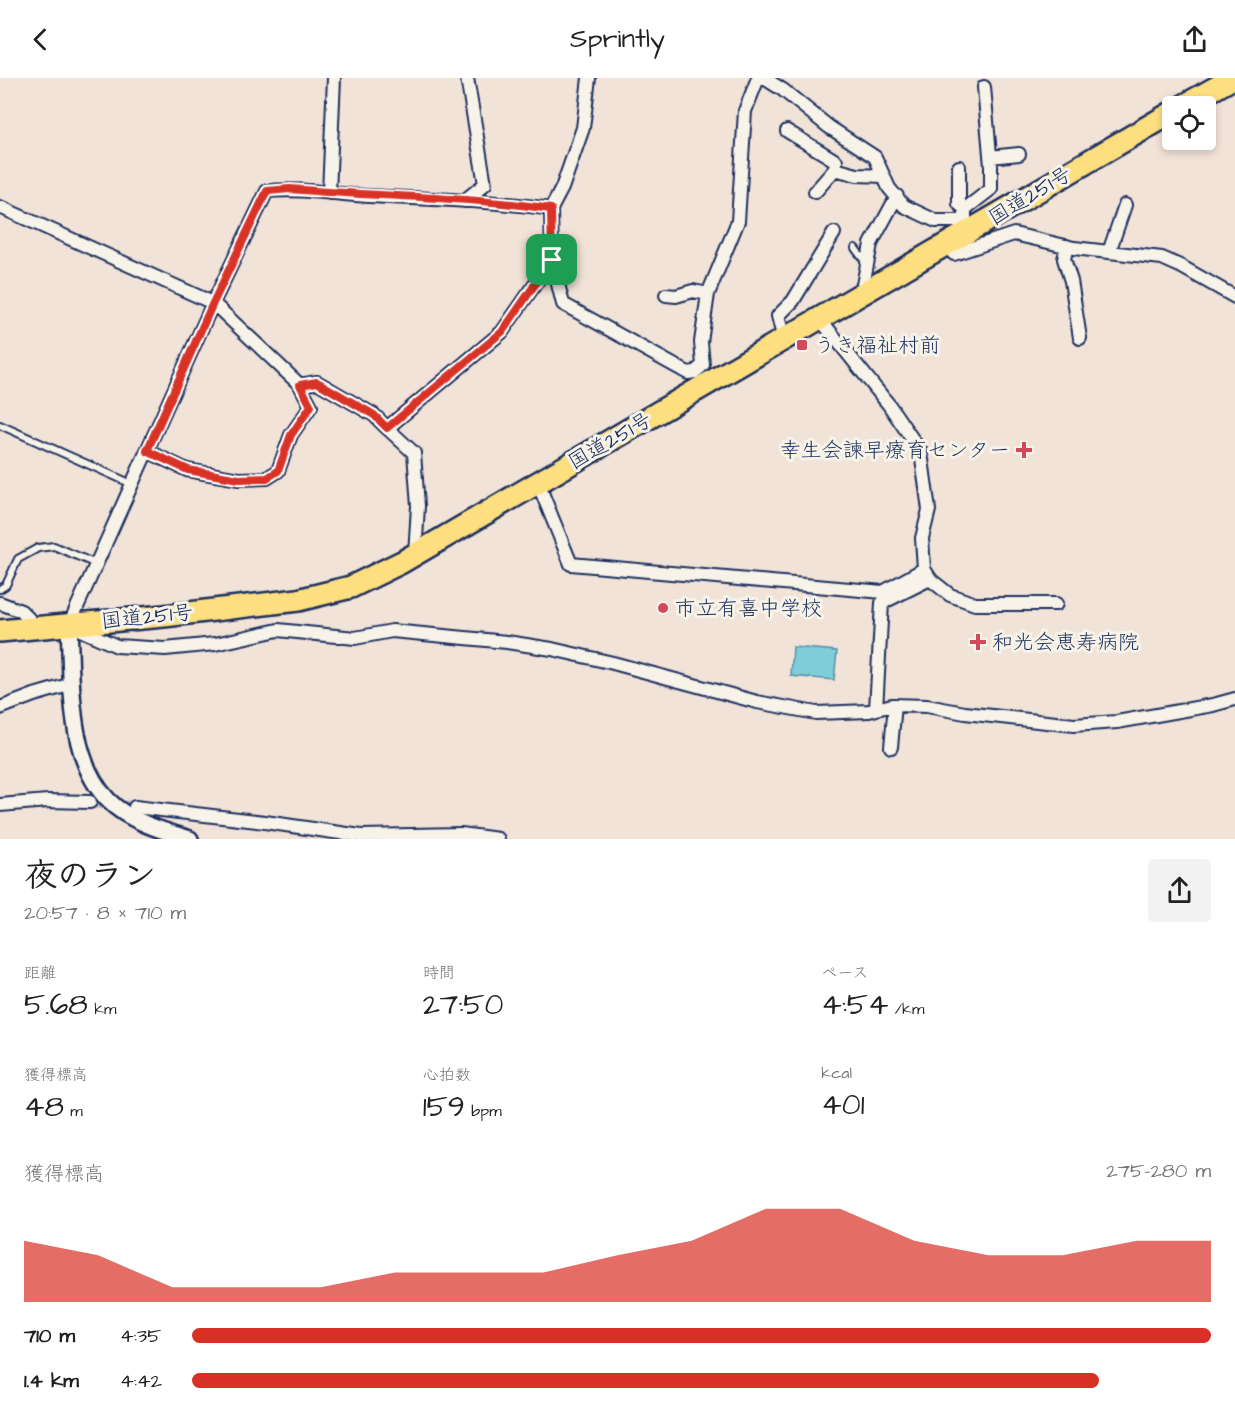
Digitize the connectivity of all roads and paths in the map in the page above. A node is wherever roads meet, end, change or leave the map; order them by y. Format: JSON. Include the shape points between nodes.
{"nodes":[{"id":1,"x":334,"y":78,"type":"edge"},
{"id":2,"x":467,"y":78,"type":"edge"},
{"id":3,"x":589,"y":78,"type":"edge"},
{"id":4,"x":758,"y":78,"type":"edge"},
{"id":5,"x":764,"y":78,"type":"edge"},
{"id":6,"x":1233,"y":78,"type":"edge"},
{"id":7,"x":984,"y":87,"type":"dead end"},
{"id":8,"x":1201,"y":96,"type":"edge"},
{"id":9,"x":1162,"y":118,"type":"edge"},
{"id":10,"x":787,"y":131,"type":"dead end"},
{"id":11,"x":1018,"y":154,"type":"dead end"},
{"id":12,"x":990,"y":158,"type":"junction"},
{"id":13,"x":959,"y":167,"type":"dead end"},
{"id":14,"x":835,"y":169,"type":"junction"},
{"id":15,"x":884,"y":176,"type":"junction"},
{"id":16,"x":814,"y":192,"type":"dead end"},
{"id":17,"x":329,"y":193,"type":"junction"},
{"id":18,"x":897,"y":196,"type":"junction"},
{"id":19,"x":464,"y":201,"type":"junction"},
{"id":20,"x":1125,"y":205,"type":"dead end"},
{"id":21,"x":0,"y":207,"type":"edge"},
{"id":22,"x":551,"y":209,"type":"junction"},
{"id":23,"x":967,"y":220,"type":"junction"},
{"id":24,"x":834,"y":233,"type":"dead end"},
{"id":25,"x":946,"y":246,"type":"junction"},
{"id":26,"x":1067,"y":246,"type":"junction"},
{"id":27,"x":855,"y":248,"type":"dead end"},
{"id":28,"x":1109,"y":252,"type":"junction"},
{"id":29,"x":552,"y":260,"type":"junction"},
{"id":30,"x":866,"y":263,"type":"junction"},
{"id":31,"x":708,"y":294,"type":"junction"},
{"id":32,"x":666,"y":295,"type":"dead end"},
{"id":33,"x":861,"y":296,"type":"junction"},
{"id":34,"x":1235,"y":297,"type":"edge"},
{"id":35,"x":213,"y":303,"type":"junction"},
{"id":36,"x":820,"y":319,"type":"junction"},
{"id":37,"x":1080,"y":338,"type":"dead end"},
{"id":38,"x":784,"y":340,"type":"junction"},
{"id":39,"x":300,"y":385,"type":"junction"},
{"id":40,"x":0,"y":425,"type":"edge"},
{"id":41,"x":387,"y":428,"type":"junction"},
{"id":42,"x":147,"y":451,"type":"junction"},
{"id":43,"x":538,"y":483,"type":"junction"},
{"id":44,"x":132,"y":484,"type":"junction"},
{"id":45,"x":416,"y":555,"type":"junction"},
{"id":46,"x":96,"y":564,"type":"junction"},
{"id":47,"x":927,"y":574,"type":"junction"},
{"id":48,"x":0,"y":589,"type":"edge"},
{"id":49,"x":0,"y":603,"type":"edge"},
{"id":50,"x":1056,"y":604,"type":"dead end"},
{"id":51,"x":69,"y":625,"type":"junction"},
{"id":52,"x":38,"y":628,"type":"junction"},
{"id":53,"x":0,"y":631,"type":"edge"},
{"id":54,"x":72,"y":684,"type":"junction"},
{"id":55,"x":1235,"y":699,"type":"edge"},
{"id":56,"x":895,"y":705,"type":"junction"},
{"id":57,"x":0,"y":708,"type":"edge"},
{"id":58,"x":876,"y":709,"type":"junction"},
{"id":59,"x":891,"y":747,"type":"dead end"},
{"id":60,"x":90,"y":802,"type":"tunnel mouth"},
{"id":61,"x":0,"y":805,"type":"edge"},
{"id":62,"x":135,"y":807,"type":"tunnel mouth"},
{"id":63,"x":190,"y":839,"type":"edge"},
{"id":64,"x":498,"y":839,"type":"edge"}],
"edges":[{"from":1,"to":17,"type":"street"},
{"from":2,"to":19,"type":"street","via":[[485,184]]},
{"from":3,"to":22,"type":"street","via":[[583,128]]},
{"from":4,"to":31,"type":"street","via":[[745,111],[738,221]]},
{"from":5,"to":15,"type":"street","via":[[875,157]]},
{"from":6,"to":8,"type":"highway"},
{"from":7,"to":12,"type":"street"},
{"from":9,"to":23,"type":"highway","name":"国道251号"},
{"from":10,"to":14,"type":"street","via":[[836,161]]},
{"from":11,"to":12,"type":"street"},
{"from":12,"to":23,"type":"street","via":[[991,189]]},
{"from":13,"to":23,"type":"street","via":[[959,204]]},
{"from":14,"to":15,"type":"street"},
{"from":14,"to":16,"type":"street"},
{"from":15,"to":18,"type":"street"},
{"from":17,"to":19,"type":"street"},
{"from":17,"to":35,"type":"street","via":[[267,191]]},
{"from":18,"to":23,"type":"street","via":[[904,206],[936,221]]},
{"from":18,"to":30,"type":"street","via":[[871,244]]},
{"from":19,"to":22,"type":"street"},
{"from":20,"to":28,"type":"street"},
{"from":21,"to":35,"type":"street"},
{"from":22,"to":29,"type":"street"},
{"from":23,"to":25,"type":"highway","name":"国道251号"},
{"from":24,"to":38,"type":"street","via":[[793,301],[778,316]]},
{"from":25,"to":26,"type":"street","via":[[954,254],[1014,234]]},
{"from":25,"to":33,"type":"highway","name":"国道251号"},
{"from":26,"to":28,"type":"street"},
{"from":26,"to":37,"type":"street","via":[[1065,260]]},
{"from":27,"to":30,"type":"lane"},
{"from":28,"to":34,"type":"street","via":[[1162,258]]},
{"from":29,"to":31,"type":"street","via":[[562,304],[688,373],[703,364],[701,342]]},
{"from":29,"to":41,"type":"street","via":[[502,332]]},
{"from":30,"to":33,"type":"street"},
{"from":31,"to":32,"type":"street","via":[[693,291]]},
{"from":33,"to":36,"type":"highway","name":"国道251号"},
{"from":35,"to":39,"type":"street"},
{"from":35,"to":42,"type":"street"},
{"from":36,"to":38,"type":"highway","name":"国道251号"},
{"from":36,"to":47,"type":"street","via":[[921,452],[929,510],[922,538]]},
{"from":38,"to":43,"type":"highway","name":"国道251号"},
{"from":39,"to":41,"type":"street","via":[[317,382],[374,415]]},
{"from":39,"to":42,"type":"street","via":[[311,406],[291,435],[278,471],[267,478],[239,479],[188,470]]},
{"from":40,"to":44,"type":"lane"},
{"from":41,"to":45,"type":"street","via":[[414,453]]},
{"from":42,"to":44,"type":"street"},
{"from":43,"to":45,"type":"highway","name":"国道251号"},
{"from":43,"to":47,"type":"street","via":[[571,564],[883,592]]},
{"from":44,"to":46,"type":"street"},
{"from":45,"to":51,"type":"highway","name":"国道251号","via":[[351,587],[298,600]]},
{"from":46,"to":48,"type":"lane","via":[[54,546],[38,548],[18,559],[6,585]]},
{"from":46,"to":51,"type":"street"},
{"from":47,"to":50,"type":"street","via":[[950,595],[975,604]]},
{"from":47,"to":58,"type":"street","via":[[882,603]]},
{"from":49,"to":52,"type":"street","via":[[21,611]]},
{"from":51,"to":52,"type":"highway","name":"国道251号"},
{"from":51,"to":54,"type":"street"},
{"from":51,"to":58,"type":"street","via":[[117,646],[165,648],[215,644],[278,630],[355,638],[392,631],[507,642],[613,663],[757,702],[816,713]]},
{"from":52,"to":53,"type":"highway","name":"国道251号"},
{"from":54,"to":57,"type":"street"},
{"from":54,"to":63,"type":"street","via":[[85,763],[108,801],[146,824]]},
{"from":55,"to":56,"type":"street","via":[[1117,722],[1074,725]]},
{"from":56,"to":58,"type":"street"},
{"from":56,"to":59,"type":"street"},
{"from":60,"to":61,"type":"street"},
{"from":62,"to":64,"type":"street","via":[[361,836],[461,834]]}]}
